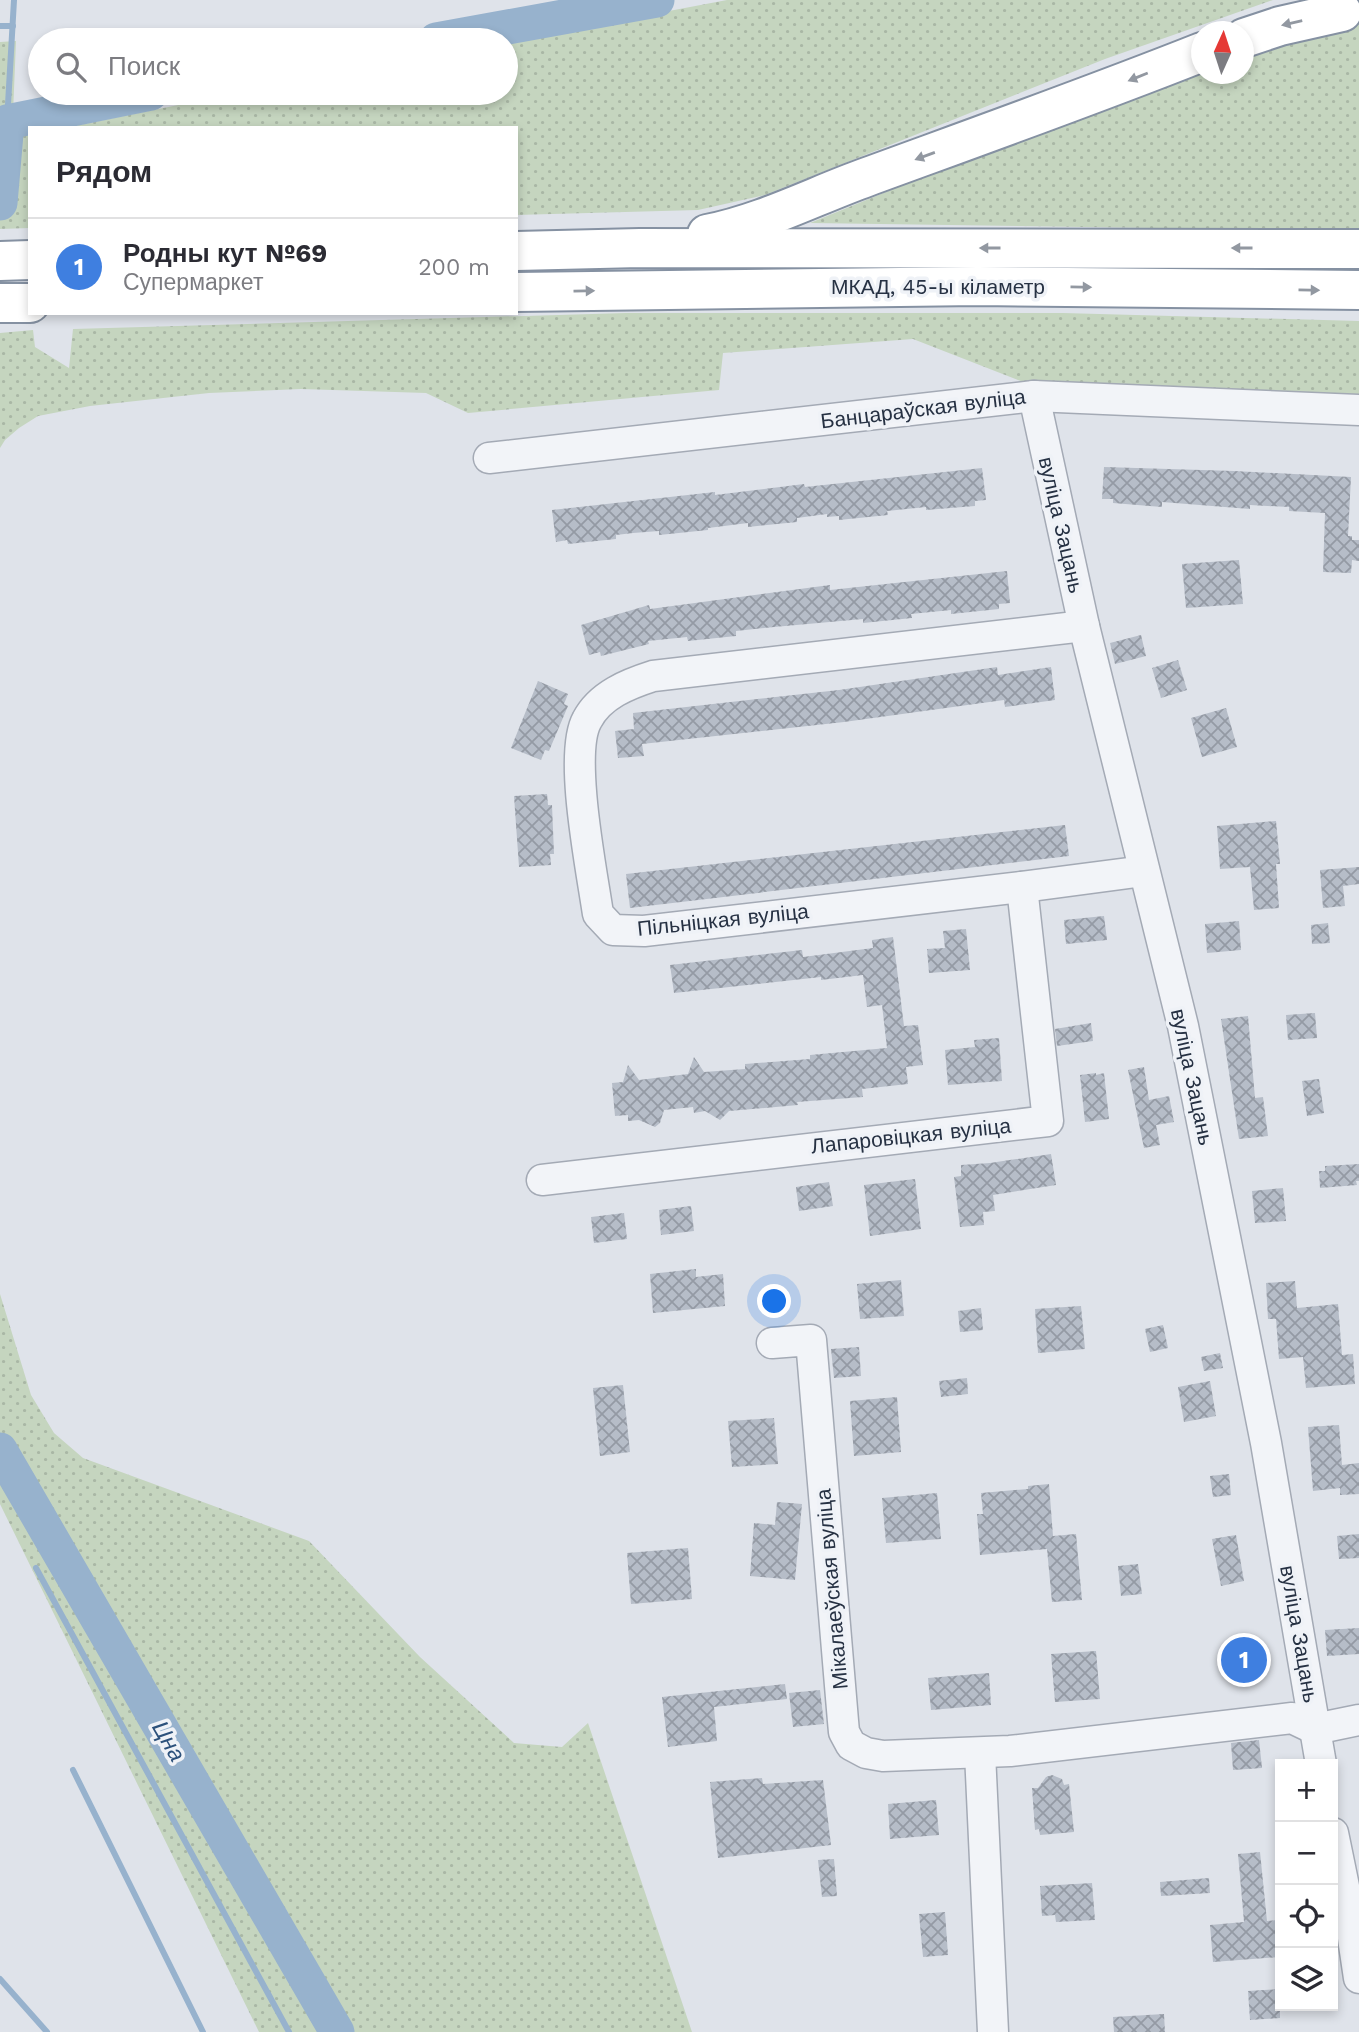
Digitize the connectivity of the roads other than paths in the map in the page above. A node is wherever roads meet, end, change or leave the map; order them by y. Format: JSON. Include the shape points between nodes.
{"nodes":[{"id":1,"x":1347,"y":7,"type":"edge"},
{"id":2,"x":1254,"y":35,"type":"edge"},
{"id":3,"x":1191,"y":56,"type":"edge"},
{"id":4,"x":640,"y":248,"type":"junction"},
{"id":5,"x":1359,"y":249,"type":"edge"},
{"id":6,"x":518,"y":251,"type":"edge"},
{"id":7,"x":28,"y":260,"type":"edge"},
{"id":8,"x":0,"y":261,"type":"edge"},
{"id":9,"x":1359,"y":290,"type":"edge"},
{"id":10,"x":518,"y":292,"type":"edge"},
{"id":11,"x":0,"y":303,"type":"edge"},
{"id":12,"x":28,"y":303,"type":"edge"},
{"id":13,"x":1034,"y":396,"type":"junction"},
{"id":14,"x":1359,"y":410,"type":"edge"},
{"id":15,"x":489,"y":458,"type":"dead end"},
{"id":16,"x":1084,"y":626,"type":"junction"},
{"id":17,"x":1144,"y":871,"type":"junction"},
{"id":18,"x":1022,"y":887,"type":"junction"},
{"id":19,"x":542,"y":1180,"type":"dead end"},
{"id":20,"x":772,"y":1343,"type":"dead end"},
{"id":21,"x":1359,"y":1720,"type":"edge"},
{"id":22,"x":1315,"y":1728,"type":"junction"},
{"id":23,"x":980,"y":1753,"type":"junction"},
{"id":24,"x":1320,"y":1759,"type":"edge"},
{"id":25,"x":1338,"y":1857,"type":"edge"},
{"id":26,"x":1359,"y":1978,"type":"edge"},
{"id":27,"x":993,"y":2032,"type":"edge"}],
"edges":[{"from":1,"to":2,"type":"highway","one_way":true},
{"from":3,"to":4,"type":"highway","one_way":true,"via":[[740,228]]},
{"from":5,"to":4,"type":"highway","name":"МКАД, 45-ы кіламетр","one_way":true},
{"from":4,"to":6,"type":"highway","name":"МКАД, 45-ы кіламетр"},
{"from":7,"to":8,"type":"highway"},
{"from":10,"to":9,"type":"highway","name":"МКАД, 45-ы кіламетр","one_way":true,"via":[[978,286]]},
{"from":11,"to":12,"type":"highway"},
{"from":13,"to":14,"type":"street","name":"Банцараўская вуліца"},
{"from":13,"to":15,"type":"street","name":"Банцараўская вуліца"},
{"from":13,"to":16,"type":"street","name":"вуліца Зацань"},
{"from":16,"to":17,"type":"street","name":"вуліца Зацань"},
{"from":16,"to":18,"type":"street","name":"Пільніцкая вуліца","via":[[653,676],[624,685],[604,700],[587,720],[580,742],[579,768],[598,914],[613,930],[643,932]]},
{"from":17,"to":18,"type":"street","name":"Пільніцкая вуліца"},
{"from":17,"to":22,"type":"street","name":"вуліца Зацань","via":[[1183,1026],[1264,1429]]},
{"from":18,"to":19,"type":"street","name":"Лапаровіцкая вуліца","via":[[1048,1121]]},
{"from":20,"to":23,"type":"street","name":"Мікалаеўская вуліца","via":[[811,1340],[848,1740],[860,1751],[874,1755]]},
{"from":21,"to":22,"type":"street"},
{"from":22,"to":23,"type":"street","name":"Мікалаеўская вуліца","via":[[1292,1718]]},
{"from":22,"to":24,"type":"street","name":"вуліца Зацань"},
{"from":23,"to":27,"type":"street"},
{"from":25,"to":26,"type":"street"}]}
